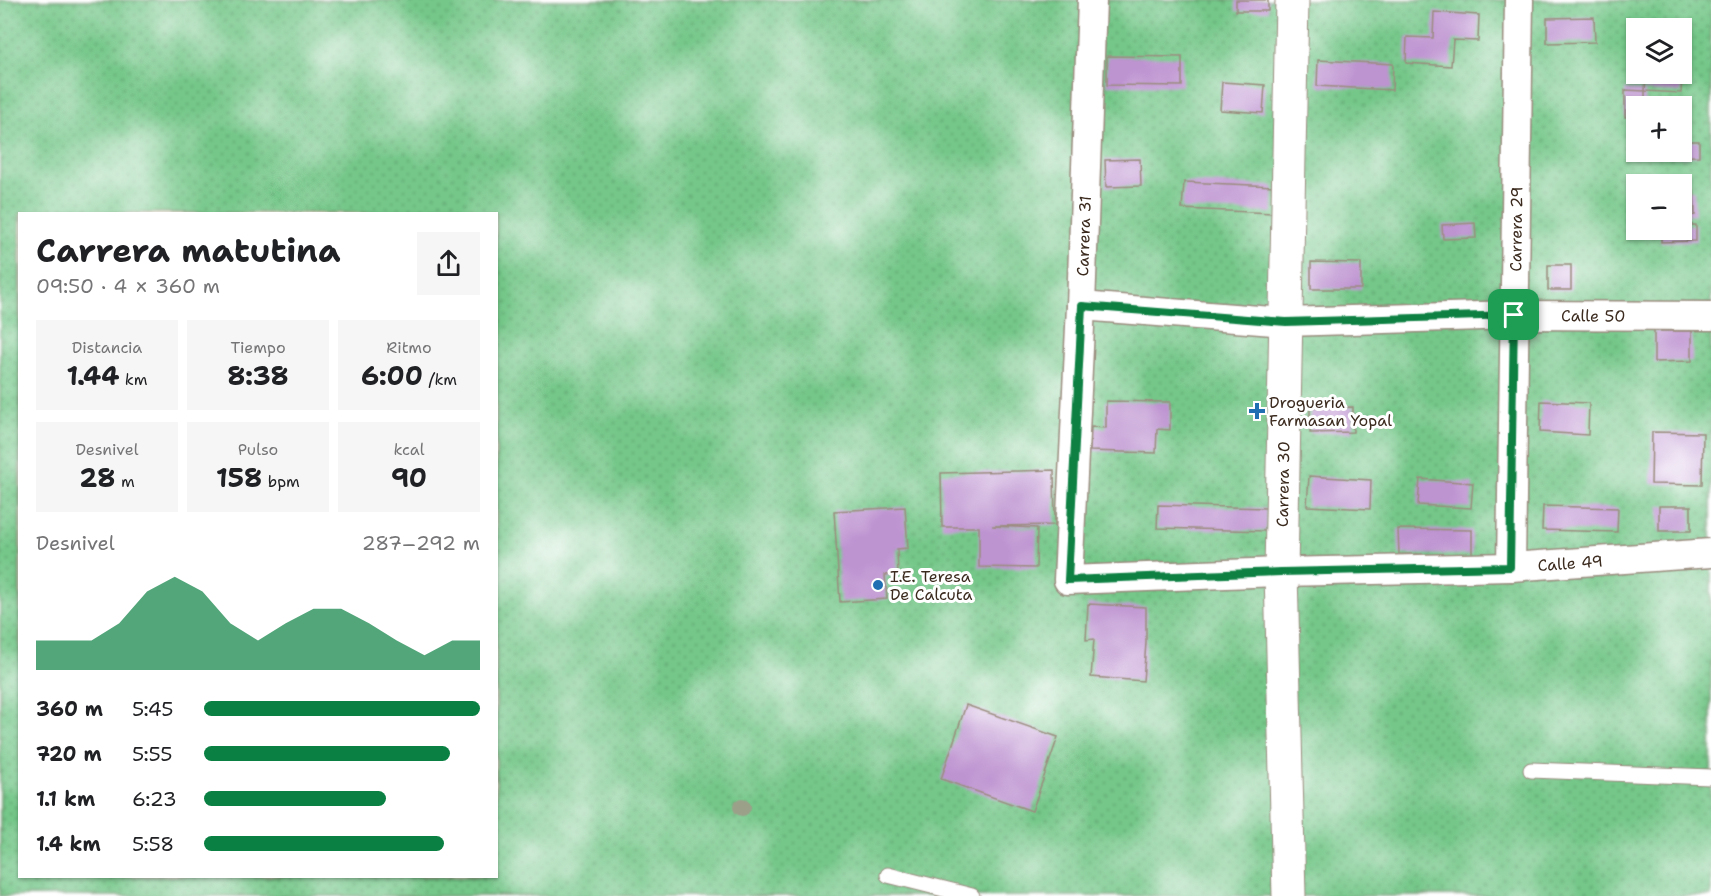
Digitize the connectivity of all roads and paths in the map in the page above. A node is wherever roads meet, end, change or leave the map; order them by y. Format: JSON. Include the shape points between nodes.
{"nodes":[{"id":1,"x":1092,"y":0,"type":"edge"},
{"id":2,"x":1292,"y":0,"type":"edge"},
{"id":3,"x":1519,"y":0,"type":"edge"},
{"id":4,"x":1082,"y":306,"type":"junction"},
{"id":5,"x":1514,"y":315,"type":"junction"},
{"id":6,"x":1711,"y":316,"type":"edge"},
{"id":7,"x":1286,"y":322,"type":"junction"},
{"id":8,"x":1711,"y":553,"type":"edge"},
{"id":9,"x":1510,"y":567,"type":"junction"},
{"id":10,"x":1281,"y":572,"type":"junction"},
{"id":11,"x":1068,"y":580,"type":"joint"},
{"id":12,"x":1531,"y":770,"type":"dead end"},
{"id":13,"x":1711,"y":777,"type":"edge"},
{"id":14,"x":888,"y":875,"type":"dead end"},
{"id":15,"x":972,"y":896,"type":"edge"},
{"id":16,"x":1289,"y":896,"type":"edge"}],
"edges":[{"from":1,"to":4,"type":"street","name":"Carrera 31"},
{"from":2,"to":7,"type":"street","name":"Carrera 30"},
{"from":3,"to":5,"type":"street","name":"Carrera 29"},
{"from":4,"to":7,"type":"street","name":"Calle 50"},
{"from":4,"to":11,"type":"street","name":"Carrera 31"},
{"from":5,"to":6,"type":"street","name":"Calle 50"},
{"from":5,"to":7,"type":"street","name":"Calle 50"},
{"from":5,"to":9,"type":"street","name":"Carrera 29"},
{"from":7,"to":10,"type":"street","name":"Carrera 30"},
{"from":8,"to":9,"type":"street","name":"Calle 49"},
{"from":9,"to":10,"type":"street","name":"Calle 49"},
{"from":10,"to":11,"type":"street","name":"Calle 49"},
{"from":10,"to":16,"type":"street","name":"Carrera 30"},
{"from":12,"to":13,"type":"lane"},
{"from":14,"to":15,"type":"lane"}]}
